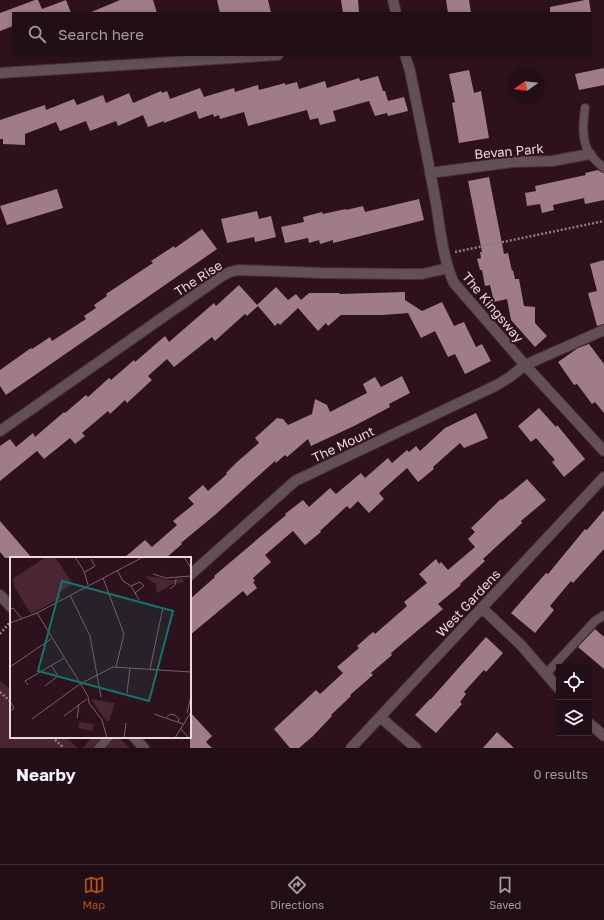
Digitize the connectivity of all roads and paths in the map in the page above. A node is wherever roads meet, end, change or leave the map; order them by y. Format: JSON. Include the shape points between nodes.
{"nodes":[{"id":1,"x":393,"y":0,"type":"edge"},
{"id":2,"x":396,"y":12,"type":"edge"},
{"id":3,"x":263,"y":56,"type":"edge"},
{"id":4,"x":405,"y":56,"type":"edge"},
{"id":5,"x":0,"y":73,"type":"edge"},
{"id":6,"x":585,"y":108,"type":"dead end"},
{"id":7,"x":590,"y":154,"type":"junction"},
{"id":8,"x":604,"y":168,"type":"edge"},
{"id":9,"x":430,"y":173,"type":"junction"},
{"id":10,"x":604,"y":221,"type":"edge"},
{"id":11,"x":445,"y":254,"type":"junction"},
{"id":12,"x":448,"y":268,"type":"junction"},
{"id":13,"x":604,"y":330,"type":"edge"},
{"id":14,"x":525,"y":365,"type":"junction"},
{"id":15,"x":0,"y":431,"type":"edge"},
{"id":16,"x":604,"y":451,"type":"edge"},
{"id":17,"x":604,"y":477,"type":"edge"},
{"id":18,"x":191,"y":574,"type":"edge"},
{"id":19,"x":0,"y":595,"type":"edge"},
{"id":20,"x":10,"y":606,"type":"edge"},
{"id":21,"x":482,"y":608,"type":"junction"},
{"id":22,"x":604,"y":615,"type":"edge"},
{"id":23,"x":10,"y":622,"type":"edge"},
{"id":24,"x":0,"y":634,"type":"edge"},
{"id":25,"x":546,"y":674,"type":"junction"},
{"id":26,"x":556,"y":686,"type":"edge"},
{"id":27,"x":0,"y":692,"type":"edge"},
{"id":28,"x":10,"y":701,"type":"edge"},
{"id":29,"x":380,"y":717,"type":"junction"},
{"id":30,"x":592,"y":725,"type":"edge"},
{"id":31,"x":604,"y":736,"type":"edge"},
{"id":32,"x":53,"y":738,"type":"edge"},
{"id":33,"x":108,"y":738,"type":"edge"},
{"id":34,"x":135,"y":738,"type":"edge"},
{"id":35,"x":64,"y":748,"type":"edge"},
{"id":36,"x":99,"y":748,"type":"edge"},
{"id":37,"x":144,"y":748,"type":"edge"},
{"id":38,"x":351,"y":748,"type":"edge"},
{"id":39,"x":416,"y":748,"type":"edge"}],
"edges":[{"from":1,"to":2,"type":"street"},
{"from":3,"to":5,"type":"street"},
{"from":4,"to":9,"type":"street","name":"The Kingsway"},
{"from":6,"to":7,"type":"lane","via":[[583,131]]},
{"from":7,"to":8,"type":"lane"},
{"from":7,"to":9,"type":"street","name":"Bevan Park","via":[[552,161],[513,162]]},
{"from":9,"to":11,"type":"street","name":"The Kingsway"},
{"from":10,"to":11,"type":"path"},
{"from":11,"to":12,"type":"street","name":"The Kingsway"},
{"from":12,"to":14,"type":"street","name":"The Kingsway","via":[[454,283]]},
{"from":12,"to":15,"type":"street","name":"The Rise","via":[[422,274],[238,270],[230,272]]},
{"from":13,"to":14,"type":"street","name":"The Mount"},
{"from":14,"to":16,"type":"street","name":"The Kingsway"},
{"from":14,"to":18,"type":"street","name":"The Mount","via":[[497,385],[296,481]]},
{"from":17,"to":21,"type":"street","name":"West Gardens"},
{"from":19,"to":20,"type":"street"},
{"from":21,"to":25,"type":"street","via":[[521,645]]},
{"from":21,"to":29,"type":"street","name":"West Gardens"},
{"from":22,"to":25,"type":"lane","via":[[595,620]]},
{"from":23,"to":24,"type":"path"},
{"from":25,"to":26,"type":"street"},
{"from":27,"to":28,"type":"path"},
{"from":29,"to":38,"type":"street","name":"West Gardens"},
{"from":29,"to":39,"type":"street"},
{"from":30,"to":31,"type":"street"},
{"from":32,"to":35,"type":"path"},
{"from":33,"to":36,"type":"lane"},
{"from":34,"to":37,"type":"street"}]}
